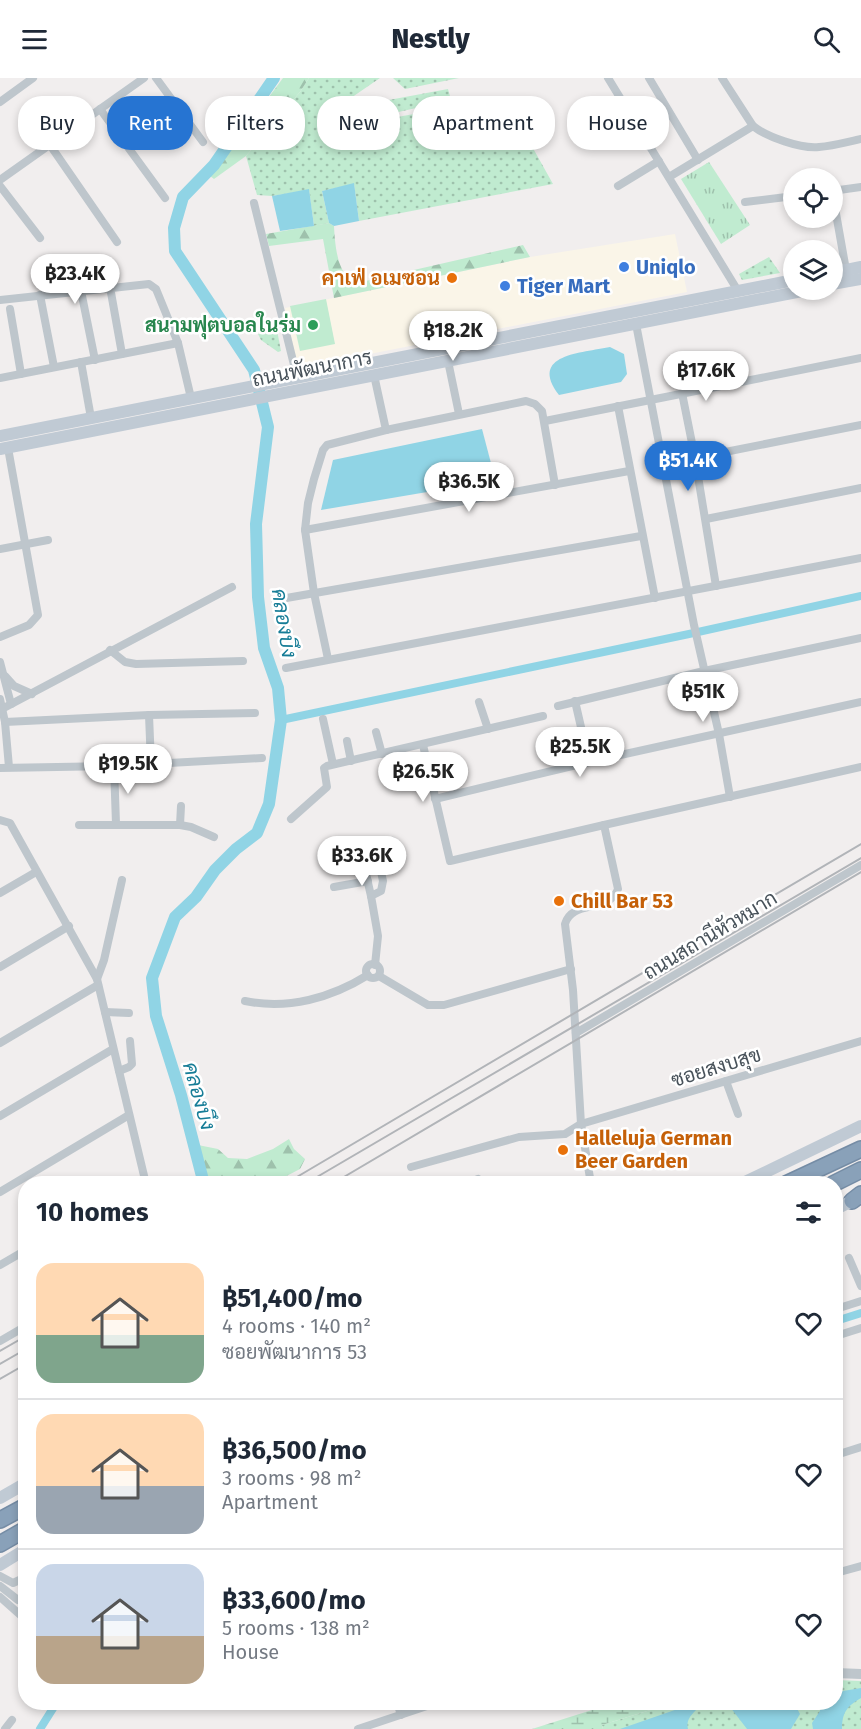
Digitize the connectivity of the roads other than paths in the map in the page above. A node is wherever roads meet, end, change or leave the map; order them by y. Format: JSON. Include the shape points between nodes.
{"nodes":[{"id":1,"x":33,"y":78,"type":"edge"},
{"id":2,"x":144,"y":78,"type":"edge"},
{"id":3,"x":156,"y":78,"type":"edge"},
{"id":4,"x":608,"y":78,"type":"edge"},
{"id":5,"x":649,"y":78,"type":"edge"},
{"id":6,"x":722,"y":78,"type":"edge"},
{"id":7,"x":0,"y":102,"type":"edge"},
{"id":8,"x":100,"y":109,"type":"junction"},
{"id":9,"x":95,"y":113,"type":"edge"},
{"id":10,"x":753,"y":126,"type":"junction"},
{"id":11,"x":861,"y":139,"type":"edge"},
{"id":12,"x":203,"y":141,"type":"dead end"},
{"id":13,"x":43,"y":150,"type":"edge"},
{"id":14,"x":53,"y":150,"type":"edge"},
{"id":15,"x":698,"y":160,"type":"junction"},
{"id":16,"x":659,"y":161,"type":"junction"},
{"id":17,"x":669,"y":177,"type":"junction"},
{"id":18,"x":0,"y":180,"type":"edge"},
{"id":19,"x":0,"y":186,"type":"edge"},
{"id":20,"x":618,"y":186,"type":"dead end"},
{"id":21,"x":861,"y":187,"type":"edge"},
{"id":22,"x":783,"y":197,"type":"edge"},
{"id":23,"x":165,"y":198,"type":"dead end"},
{"id":24,"x":745,"y":202,"type":"dead end"},
{"id":25,"x":254,"y":203,"type":"dead end"},
{"id":26,"x":40,"y":238,"type":"dead end"},
{"id":27,"x":117,"y":242,"type":"dead end"},
{"id":28,"x":861,"y":267,"type":"edge"},
{"id":29,"x":846,"y":270,"type":"junction"},
{"id":30,"x":843,"y":271,"type":"edge"},
{"id":31,"x":861,"y":279,"type":"edge"},
{"id":32,"x":843,"y":282,"type":"edge"},
{"id":33,"x":783,"y":283,"type":"edge"},
{"id":34,"x":110,"y":287,"type":"junction"},
{"id":35,"x":81,"y":291,"type":"junction"},
{"id":36,"x":783,"y":292,"type":"edge"},
{"id":37,"x":40,"y":296,"type":"junction"},
{"id":38,"x":739,"y":297,"type":"junction"},
{"id":39,"x":0,"y":300,"type":"edge"},
{"id":40,"x":10,"y":309,"type":"dead end"},
{"id":41,"x":629,"y":312,"type":"junction"},
{"id":42,"x":636,"y":324,"type":"junction"},
{"id":43,"x":178,"y":343,"type":"junction"},
{"id":44,"x":122,"y":354,"type":"junction"},
{"id":45,"x":861,"y":358,"type":"edge"},
{"id":46,"x":95,"y":360,"type":"junction"},
{"id":47,"x":448,"y":361,"type":"junction"},
{"id":48,"x":81,"y":362,"type":"junction"},
{"id":49,"x":409,"y":362,"type":"junction"},
{"id":50,"x":54,"y":368,"type":"junction"},
{"id":51,"x":21,"y":374,"type":"junction"},
{"id":52,"x":374,"y":375,"type":"junction"},
{"id":53,"x":297,"y":377,"type":"junction"},
{"id":54,"x":0,"y":378,"type":"edge"},
{"id":55,"x":682,"y":393,"type":"junction"},
{"id":56,"x":190,"y":398,"type":"junction"},
{"id":57,"x":651,"y":400,"type":"junction"},
{"id":58,"x":618,"y":406,"type":"junction"},
{"id":59,"x":459,"y":414,"type":"junction"},
{"id":60,"x":91,"y":418,"type":"junction"},
{"id":61,"x":545,"y":421,"type":"junction"},
{"id":62,"x":861,"y":425,"type":"edge"},
{"id":63,"x":386,"y":430,"type":"junction"},
{"id":64,"x":0,"y":436,"type":"edge"},
{"id":65,"x":4,"y":448,"type":"edge"},
{"id":66,"x":695,"y":458,"type":"junction"},
{"id":67,"x":629,"y":471,"type":"junction"},
{"id":68,"x":555,"y":485,"type":"junction"},
{"id":69,"x":861,"y":488,"type":"edge"},
{"id":70,"x":706,"y":519,"type":"junction"},
{"id":71,"x":305,"y":530,"type":"junction"},
{"id":72,"x":641,"y":536,"type":"junction"},
{"id":73,"x":48,"y":540,"type":"dead end"},
{"id":74,"x":25,"y":543,"type":"junction"},
{"id":75,"x":0,"y":549,"type":"edge"},
{"id":76,"x":861,"y":558,"type":"edge"},
{"id":77,"x":716,"y":586,"type":"junction"},
{"id":78,"x":232,"y":587,"type":"dead end"},
{"id":79,"x":688,"y":592,"type":"junction"},
{"id":80,"x":314,"y":593,"type":"junction"},
{"id":81,"x":655,"y":598,"type":"junction"},
{"id":82,"x":275,"y":600,"type":"dead end"},
{"id":83,"x":0,"y":637,"type":"edge"},
{"id":84,"x":861,"y":638,"type":"edge"},
{"id":85,"x":110,"y":650,"type":"junction"},
{"id":86,"x":328,"y":659,"type":"junction"},
{"id":87,"x":243,"y":661,"type":"dead end"},
{"id":88,"x":0,"y":662,"type":"edge"},
{"id":89,"x":286,"y":668,"type":"dead end"},
{"id":90,"x":704,"y":672,"type":"junction"},
{"id":91,"x":4,"y":676,"type":"junction"},
{"id":92,"x":32,"y":694,"type":"junction"},
{"id":93,"x":0,"y":699,"type":"edge"},
{"id":94,"x":576,"y":701,"type":"junction"},
{"id":95,"x":479,"y":702,"type":"dead end"},
{"id":96,"x":861,"y":702,"type":"edge"},
{"id":97,"x":11,"y":704,"type":"junction"},
{"id":98,"x":558,"y":706,"type":"dead end"},
{"id":99,"x":1,"y":710,"type":"edge"},
{"id":100,"x":255,"y":713,"type":"dead end"},
{"id":101,"x":149,"y":715,"type":"junction"},
{"id":102,"x":543,"y":716,"type":"dead end"},
{"id":103,"x":323,"y":719,"type":"dead end"},
{"id":104,"x":5,"y":722,"type":"junction"},
{"id":105,"x":488,"y":729,"type":"junction"},
{"id":106,"x":376,"y":732,"type":"dead end"},
{"id":107,"x":719,"y":734,"type":"junction"},
{"id":108,"x":347,"y":741,"type":"dead end"},
{"id":109,"x":423,"y":745,"type":"junction"},
{"id":110,"x":382,"y":754,"type":"junction"},
{"id":111,"x":262,"y":758,"type":"dead end"},
{"id":112,"x":351,"y":760,"type":"junction"},
{"id":113,"x":589,"y":762,"type":"junction"},
{"id":114,"x":152,"y":764,"type":"junction"},
{"id":115,"x":333,"y":764,"type":"junction"},
{"id":116,"x":114,"y":766,"type":"junction"},
{"id":117,"x":861,"y":767,"type":"edge"},
{"id":118,"x":4,"y":768,"type":"edge"},
{"id":119,"x":730,"y":797,"type":"junction"},
{"id":120,"x":435,"y":799,"type":"junction"},
{"id":121,"x":181,"y":806,"type":"dead end"},
{"id":122,"x":291,"y":819,"type":"dead end"},
{"id":123,"x":0,"y":820,"type":"edge"},
{"id":124,"x":116,"y":824,"type":"junction"},
{"id":125,"x":79,"y":825,"type":"dead end"},
{"id":126,"x":180,"y":825,"type":"junction"},
{"id":127,"x":603,"y":825,"type":"junction"},
{"id":128,"x":214,"y":837,"type":"dead end"},
{"id":129,"x":392,"y":841,"type":"dead end"},
{"id":130,"x":361,"y":852,"type":"dead end"},
{"id":131,"x":861,"y":865,"type":"edge"},
{"id":132,"x":36,"y":872,"type":"junction"},
{"id":133,"x":122,"y":880,"type":"dead end"},
{"id":134,"x":368,"y":881,"type":"junction"},
{"id":135,"x":334,"y":887,"type":"dead end"},
{"id":136,"x":0,"y":893,"type":"edge"},
{"id":137,"x":371,"y":896,"type":"junction"},
{"id":138,"x":69,"y":926,"type":"junction"},
{"id":139,"x":375,"y":965,"type":"junction"},
{"id":140,"x":0,"y":967,"type":"edge"},
{"id":141,"x":571,"y":969,"type":"junction"},
{"id":142,"x":368,"y":975,"type":"junction"},
{"id":143,"x":379,"y":976,"type":"junction"},
{"id":144,"x":98,"y":982,"type":"junction"},
{"id":145,"x":245,"y":1002,"type":"dead end"},
{"id":146,"x":105,"y":1012,"type":"junction"},
{"id":147,"x":129,"y":1013,"type":"dead end"},
{"id":148,"x":576,"y":1033,"type":"junction"},
{"id":149,"x":130,"y":1041,"type":"dead end"},
{"id":150,"x":861,"y":1041,"type":"edge"},
{"id":151,"x":0,"y":1043,"type":"edge"},
{"id":152,"x":113,"y":1049,"type":"junction"},
{"id":153,"x":118,"y":1071,"type":"junction"},
{"id":154,"x":726,"y":1081,"type":"junction"},
{"id":155,"x":738,"y":1114,"type":"dead end"},
{"id":156,"x":129,"y":1115,"type":"junction"},
{"id":157,"x":0,"y":1116,"type":"edge"},
{"id":158,"x":581,"y":1124,"type":"junction"},
{"id":159,"x":861,"y":1126,"type":"edge"},
{"id":160,"x":861,"y":1149,"type":"edge"},
{"id":161,"x":411,"y":1167,"type":"dead end"},
{"id":162,"x":861,"y":1170,"type":"edge"},
{"id":163,"x":27,"y":1176,"type":"edge"},
{"id":164,"x":143,"y":1176,"type":"edge"},
{"id":165,"x":590,"y":1176,"type":"edge"},
{"id":166,"x":758,"y":1176,"type":"edge"},
{"id":167,"x":803,"y":1176,"type":"edge"},
{"id":168,"x":843,"y":1179,"type":"edge"},
{"id":169,"x":18,"y":1181,"type":"edge"},
{"id":170,"x":0,"y":1192,"type":"edge"},
{"id":171,"x":858,"y":1197,"type":"edge"},
{"id":172,"x":843,"y":1205,"type":"edge"},
{"id":173,"x":18,"y":1255,"type":"edge"},
{"id":174,"x":849,"y":1258,"type":"dead end"},
{"id":175,"x":0,"y":1265,"type":"edge"},
{"id":176,"x":861,"y":1287,"type":"edge"},
{"id":177,"x":861,"y":1301,"type":"edge"},
{"id":178,"x":843,"y":1307,"type":"edge"},
{"id":179,"x":861,"y":1328,"type":"edge"},
{"id":180,"x":18,"y":1331,"type":"edge"},
{"id":181,"x":843,"y":1334,"type":"edge"},
{"id":182,"x":0,"y":1341,"type":"edge"},
{"id":183,"x":861,"y":1447,"type":"edge"},
{"id":184,"x":843,"y":1453,"type":"edge"},
{"id":185,"x":18,"y":1487,"type":"edge"},
{"id":186,"x":0,"y":1498,"type":"edge"},
{"id":187,"x":18,"y":1510,"type":"edge"},
{"id":188,"x":0,"y":1520,"type":"edge"},
{"id":189,"x":18,"y":1534,"type":"edge"},
{"id":190,"x":0,"y":1544,"type":"edge"},
{"id":191,"x":18,"y":1554,"type":"edge"},
{"id":192,"x":0,"y":1565,"type":"edge"},
{"id":193,"x":861,"y":1566,"type":"edge"},
{"id":194,"x":843,"y":1571,"type":"edge"},
{"id":195,"x":0,"y":1576,"type":"edge"},
{"id":196,"x":18,"y":1581,"type":"edge"},
{"id":197,"x":0,"y":1586,"type":"edge"},
{"id":198,"x":0,"y":1597,"type":"edge"},
{"id":199,"x":18,"y":1600,"type":"dead end"},
{"id":200,"x":18,"y":1613,"type":"edge"},
{"id":201,"x":843,"y":1673,"type":"edge"},
{"id":202,"x":861,"y":1674,"type":"edge"},
{"id":203,"x":399,"y":1710,"type":"edge"},
{"id":204,"x":416,"y":1710,"type":"edge"},
{"id":205,"x":401,"y":1715,"type":"junction"},
{"id":206,"x":358,"y":1729,"type":"edge"}],
"edges":[{"from":1,"to":7,"type":"street"},
{"from":2,"to":8,"type":"street"},
{"from":3,"to":12,"type":"street"},
{"from":4,"to":16,"type":"street"},
{"from":5,"to":15,"type":"street"},
{"from":6,"to":10,"type":"street"},
{"from":8,"to":9,"type":"street"},
{"from":8,"to":23,"type":"street"},
{"from":10,"to":11,"type":"street","via":[[762,134],[805,147]]},
{"from":10,"to":15,"type":"street"},
{"from":13,"to":18,"type":"street"},
{"from":14,"to":27,"type":"street"},
{"from":15,"to":17,"type":"street"},
{"from":16,"to":17,"type":"street"},
{"from":16,"to":20,"type":"street"},
{"from":17,"to":38,"type":"street"},
{"from":19,"to":26,"type":"street"},
{"from":21,"to":29,"type":"street","via":[[832,191]]},
{"from":22,"to":24,"type":"street"},
{"from":25,"to":53,"type":"street"},
{"from":28,"to":29,"type":"main road"},
{"from":29,"to":30,"type":"main road"},
{"from":31,"to":32,"type":"main road"},
{"from":33,"to":38,"type":"main road","name":"ถนนพัฒนาการ"},
{"from":34,"to":35,"type":"street"},
{"from":34,"to":43,"type":"street","via":[[147,283],[153,286]]},
{"from":34,"to":44,"type":"street"},
{"from":35,"to":37,"type":"street"},
{"from":35,"to":46,"type":"street"},
{"from":36,"to":38,"type":"main road","name":"ถนนพัฒนาการ"},
{"from":37,"to":39,"type":"street"},
{"from":37,"to":50,"type":"street"},
{"from":38,"to":41,"type":"main road","name":"ถนนพัฒนาการ"},
{"from":38,"to":42,"type":"main road","name":"ถนนพัฒนาการ"},
{"from":40,"to":51,"type":"street"},
{"from":41,"to":42,"type":"main road"},
{"from":41,"to":49,"type":"main road","name":"ถนนพัฒนาการ"},
{"from":42,"to":47,"type":"main road","name":"ถนนพัฒนาการ"},
{"from":42,"to":57,"type":"street"},
{"from":43,"to":44,"type":"street"},
{"from":43,"to":56,"type":"street"},
{"from":44,"to":46,"type":"street"},
{"from":45,"to":55,"type":"street"},
{"from":46,"to":48,"type":"street"},
{"from":47,"to":49,"type":"main road","name":"ถนนพัฒนาการ"},
{"from":47,"to":59,"type":"street"},
{"from":48,"to":50,"type":"street"},
{"from":48,"to":60,"type":"street"},
{"from":49,"to":52,"type":"main road","name":"ถนนพัฒนาการ"},
{"from":49,"to":53,"type":"main road","name":"ถนนพัฒนาการ"},
{"from":50,"to":51,"type":"street"},
{"from":51,"to":54,"type":"street"},
{"from":52,"to":63,"type":"street"},
{"from":52,"to":65,"type":"main road","name":"ถนนพัฒนาการ"},
{"from":53,"to":56,"type":"main road","name":"ถนนพัฒนาการ"},
{"from":55,"to":57,"type":"street"},
{"from":55,"to":66,"type":"street"},
{"from":56,"to":60,"type":"main road","name":"ถนนพัฒนาการ"},
{"from":57,"to":58,"type":"street"},
{"from":57,"to":79,"type":"street"},
{"from":58,"to":61,"type":"street"},
{"from":58,"to":67,"type":"street"},
{"from":59,"to":61,"type":"street","via":[[526,401],[542,411]]},
{"from":59,"to":63,"type":"street"},
{"from":60,"to":64,"type":"main road","name":"ถนนพัฒนาการ"},
{"from":61,"to":68,"type":"street"},
{"from":62,"to":66,"type":"street"},
{"from":63,"to":71,"type":"street","via":[[332,442],[323,450]]},
{"from":65,"to":74,"type":"street"},
{"from":66,"to":70,"type":"street"},
{"from":67,"to":68,"type":"street"},
{"from":67,"to":72,"type":"street"},
{"from":68,"to":71,"type":"street"},
{"from":69,"to":70,"type":"street"},
{"from":70,"to":77,"type":"street"},
{"from":71,"to":80,"type":"street"},
{"from":72,"to":80,"type":"street"},
{"from":72,"to":81,"type":"street"},
{"from":73,"to":74,"type":"street"},
{"from":74,"to":75,"type":"street"},
{"from":74,"to":83,"type":"street","via":[[38,615],[29,625]]},
{"from":76,"to":77,"type":"street"},
{"from":77,"to":79,"type":"street"},
{"from":78,"to":85,"type":"street"},
{"from":79,"to":81,"type":"street"},
{"from":79,"to":90,"type":"street"},
{"from":80,"to":82,"type":"street"},
{"from":80,"to":86,"type":"street"},
{"from":81,"to":86,"type":"street"},
{"from":84,"to":90,"type":"street"},
{"from":85,"to":87,"type":"street","via":[[125,662],[136,664]]},
{"from":85,"to":92,"type":"street"},
{"from":86,"to":89,"type":"street"},
{"from":88,"to":91,"type":"street"},
{"from":90,"to":94,"type":"street"},
{"from":90,"to":107,"type":"street"},
{"from":91,"to":92,"type":"street","via":[[14,686]]},
{"from":91,"to":97,"type":"street"},
{"from":92,"to":97,"type":"street"},
{"from":93,"to":99,"type":"street"},
{"from":94,"to":98,"type":"street"},
{"from":94,"to":113,"type":"street"},
{"from":95,"to":105,"type":"street"},
{"from":96,"to":107,"type":"street"},
{"from":97,"to":99,"type":"street"},
{"from":99,"to":104,"type":"street"},
{"from":100,"to":101,"type":"street"},
{"from":101,"to":104,"type":"street"},
{"from":101,"to":114,"type":"street"},
{"from":102,"to":105,"type":"street"},
{"from":103,"to":115,"type":"street"},
{"from":104,"to":118,"type":"street"},
{"from":105,"to":109,"type":"street"},
{"from":106,"to":110,"type":"street"},
{"from":107,"to":113,"type":"street"},
{"from":107,"to":119,"type":"street"},
{"from":108,"to":112,"type":"street"},
{"from":109,"to":110,"type":"street"},
{"from":109,"to":120,"type":"street"},
{"from":110,"to":112,"type":"street"},
{"from":111,"to":114,"type":"street"},
{"from":112,"to":115,"type":"street"},
{"from":113,"to":120,"type":"street"},
{"from":114,"to":116,"type":"street"},
{"from":115,"to":122,"type":"street","via":[[324,768],[328,785],[324,791]]},
{"from":116,"to":118,"type":"street"},
{"from":116,"to":124,"type":"street"},
{"from":117,"to":119,"type":"street"},
{"from":119,"to":127,"type":"street"},
{"from":120,"to":127,"type":"street","via":[[450,861]]},
{"from":121,"to":126,"type":"street"},
{"from":123,"to":132,"type":"street","via":[[10,823]]},
{"from":124,"to":125,"type":"street"},
{"from":124,"to":126,"type":"street"},
{"from":126,"to":128,"type":"street"},
{"from":127,"to":141,"type":"street","via":[[618,890],[615,898],[606,903],[567,916]]},
{"from":129,"to":137,"type":"street","via":[[376,849],[383,881],[381,891]]},
{"from":130,"to":134,"type":"street"},
{"from":131,"to":148,"type":"street","name":"ถนนสถานีหัวหมาก"},
{"from":132,"to":136,"type":"street"},
{"from":132,"to":138,"type":"street"},
{"from":133,"to":144,"type":"street"},
{"from":134,"to":135,"type":"street"},
{"from":134,"to":137,"type":"street"},
{"from":137,"to":139,"type":"street","via":[[378,936]]},
{"from":138,"to":140,"type":"street"},
{"from":138,"to":144,"type":"street"},
{"from":139,"to":142,"type":"street","via":[[369,967]]},
{"from":139,"to":143,"type":"street"},
{"from":141,"to":143,"type":"street","via":[[435,1006]]},
{"from":141,"to":148,"type":"street"},
{"from":142,"to":143,"type":"street"},
{"from":142,"to":145,"type":"street","via":[[339,991],[289,1004]]},
{"from":144,"to":146,"type":"street"},
{"from":144,"to":151,"type":"street"},
{"from":146,"to":147,"type":"street"},
{"from":146,"to":152,"type":"street"},
{"from":148,"to":158,"type":"street"},
{"from":149,"to":153,"type":"street","via":[[132,1064]]},
{"from":150,"to":154,"type":"street","name":"ซอยสงบสุข"},
{"from":152,"to":153,"type":"street"},
{"from":152,"to":157,"type":"street"},
{"from":153,"to":156,"type":"street"},
{"from":154,"to":155,"type":"street"},
{"from":154,"to":158,"type":"street","name":"ซอยสงบสุข"},
{"from":156,"to":163,"type":"street"},
{"from":156,"to":164,"type":"street"},
{"from":158,"to":161,"type":"street","name":"ซอยสงบสุข","via":[[565,1134],[512,1138]]},
{"from":158,"to":165,"type":"street"},
{"from":159,"to":166,"type":"main road"},
{"from":160,"to":167,"type":"highway"},
{"from":162,"to":168,"type":"highway"},
{"from":169,"to":170,"type":"street"},
{"from":171,"to":172,"type":"main road"},
{"from":173,"to":175,"type":"street"},
{"from":174,"to":176,"type":"street"},
{"from":177,"to":178,"type":"street"},
{"from":179,"to":181,"type":"street"},
{"from":180,"to":182,"type":"street"},
{"from":183,"to":184,"type":"street"},
{"from":185,"to":186,"type":"main road"},
{"from":187,"to":188,"type":"highway"},
{"from":189,"to":190,"type":"highway"},
{"from":191,"to":192,"type":"main road"},
{"from":193,"to":194,"type":"street"},
{"from":195,"to":196,"type":"street","via":[[13,1583]]},
{"from":197,"to":199,"type":"street"},
{"from":198,"to":200,"type":"street"},
{"from":201,"to":202,"type":"street"},
{"from":203,"to":205,"type":"street"},
{"from":204,"to":205,"type":"street"},
{"from":205,"to":206,"type":"street"}]}
